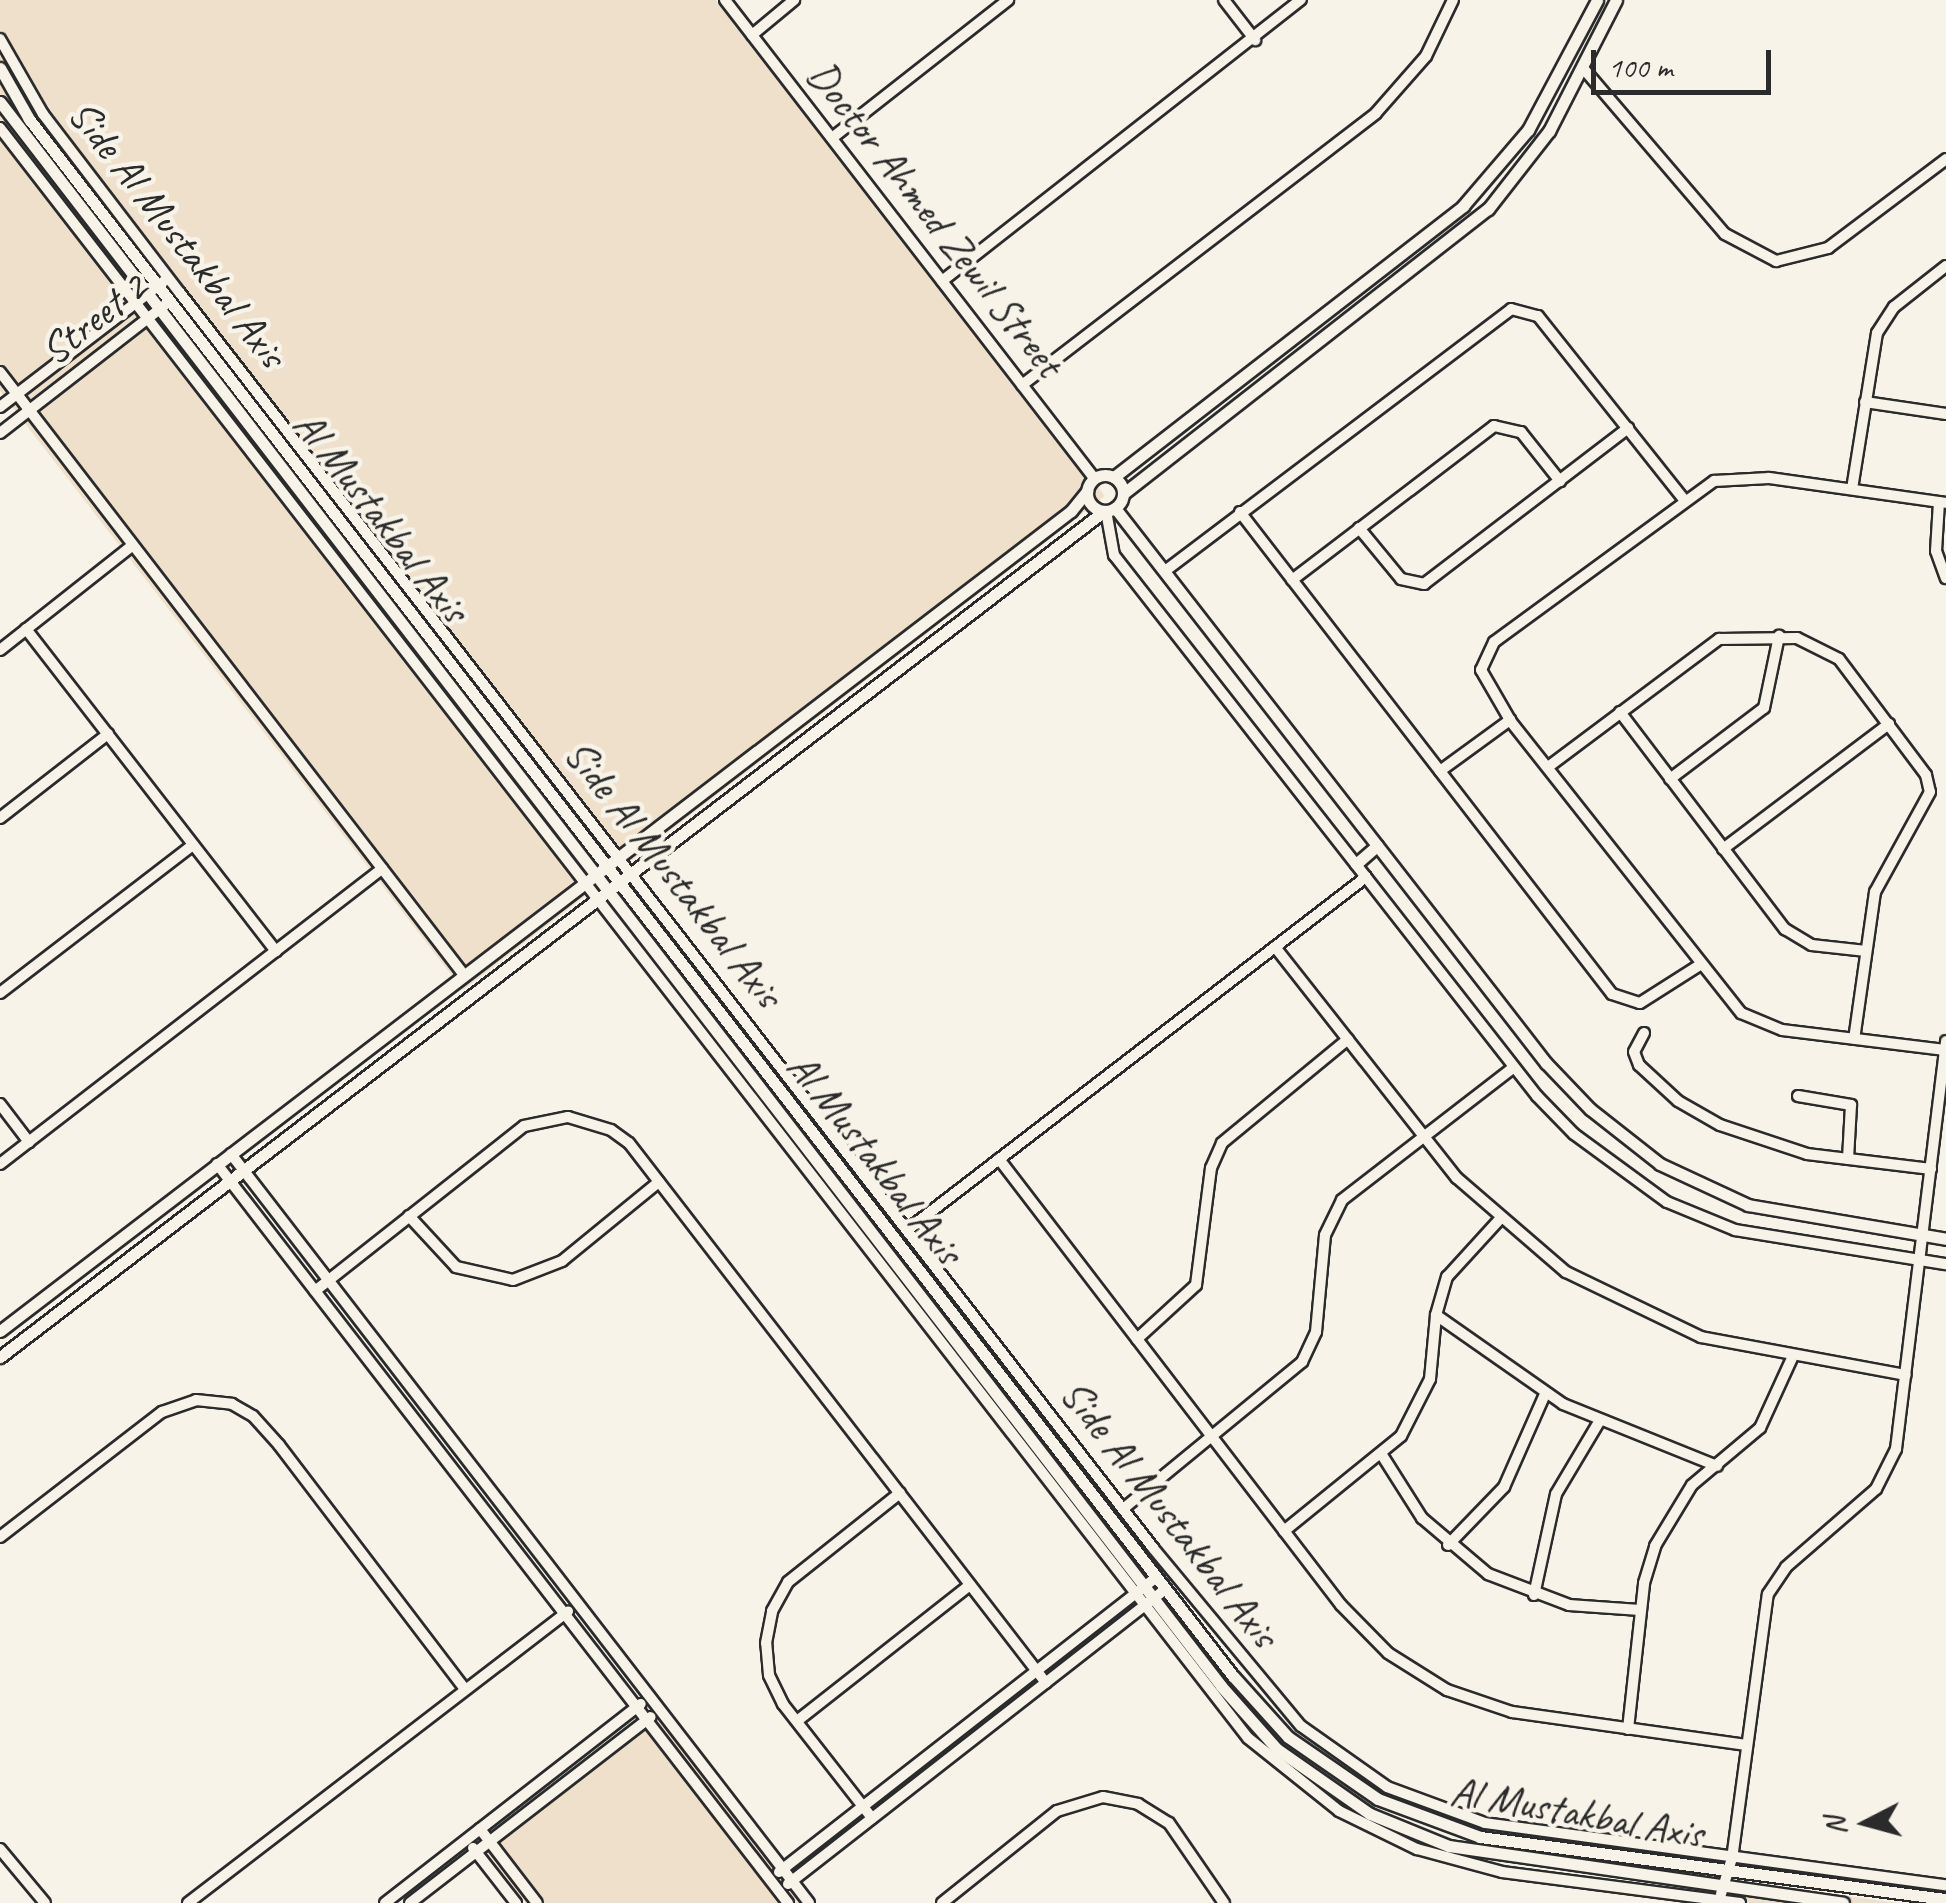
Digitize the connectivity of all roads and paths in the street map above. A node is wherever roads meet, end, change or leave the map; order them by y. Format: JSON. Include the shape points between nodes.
{"nodes":[{"id":1,"x":725,"y":0,"type":"edge"},
{"id":2,"x":794,"y":0,"type":"edge"},
{"id":3,"x":1008,"y":0,"type":"edge"},
{"id":4,"x":1224,"y":0,"type":"edge"},
{"id":5,"x":1301,"y":0,"type":"edge"},
{"id":6,"x":1453,"y":0,"type":"edge"},
{"id":7,"x":1597,"y":0,"type":"edge"},
{"id":8,"x":1616,"y":0,"type":"edge"},
{"id":9,"x":752,"y":36,"type":"junction"},
{"id":10,"x":0,"y":39,"type":"edge"},
{"id":11,"x":1255,"y":40,"type":"junction"},
{"id":12,"x":0,"y":68,"type":"edge"},
{"id":13,"x":1583,"y":68,"type":"junction"},
{"id":14,"x":0,"y":102,"type":"edge"},
{"id":15,"x":0,"y":128,"type":"edge"},
{"id":16,"x":832,"y":138,"type":"junction"},
{"id":17,"x":1946,"y":159,"type":"edge"},
{"id":18,"x":1946,"y":266,"type":"edge"},
{"id":19,"x":164,"y":281,"type":"junction"},
{"id":20,"x":942,"y":281,"type":"junction"},
{"id":21,"x":176,"y":296,"type":"junction"},
{"id":22,"x":141,"y":299,"type":"junction"},
{"id":23,"x":152,"y":315,"type":"junction"},
{"id":24,"x":0,"y":372,"type":"edge"},
{"id":25,"x":1022,"y":385,"type":"junction"},
{"id":26,"x":17,"y":394,"type":"junction"},
{"id":27,"x":1865,"y":402,"type":"junction"},
{"id":28,"x":0,"y":407,"type":"edge"},
{"id":29,"x":29,"y":410,"type":"junction"},
{"id":30,"x":1946,"y":414,"type":"edge"},
{"id":31,"x":1628,"y":428,"type":"junction"},
{"id":32,"x":0,"y":433,"type":"edge"},
{"id":33,"x":1114,"y":476,"type":"junction"},
{"id":34,"x":1094,"y":478,"type":"junction"},
{"id":35,"x":1560,"y":481,"type":"junction"},
{"id":36,"x":1852,"y":488,"type":"junction"},
{"id":37,"x":1087,"y":492,"type":"junction"},
{"id":38,"x":1124,"y":493,"type":"junction"},
{"id":39,"x":1683,"y":498,"type":"junction"},
{"id":40,"x":1943,"y":503,"type":"edge"},
{"id":41,"x":1108,"y":510,"type":"junction"},
{"id":42,"x":1240,"y":512,"type":"junction"},
{"id":43,"x":1359,"y":528,"type":"junction"},
{"id":44,"x":133,"y":546,"type":"junction"},
{"id":45,"x":1165,"y":572,"type":"junction"},
{"id":46,"x":1946,"y":578,"type":"edge"},
{"id":47,"x":1292,"y":580,"type":"junction"},
{"id":48,"x":972,"y":587,"type":"junction"},
{"id":49,"x":982,"y":601,"type":"junction"},
{"id":50,"x":26,"y":629,"type":"junction"},
{"id":51,"x":1778,"y":636,"type":"junction"},
{"id":52,"x":0,"y":650,"type":"edge"},
{"id":53,"x":1620,"y":712,"type":"junction"},
{"id":54,"x":1510,"y":720,"type":"junction"},
{"id":55,"x":1888,"y":724,"type":"junction"},
{"id":56,"x":108,"y":734,"type":"junction"},
{"id":57,"x":1548,"y":768,"type":"junction"},
{"id":58,"x":1440,"y":771,"type":"junction"},
{"id":59,"x":1670,"y":779,"type":"junction"},
{"id":60,"x":0,"y":818,"type":"edge"},
{"id":61,"x":193,"y":844,"type":"junction"},
{"id":62,"x":1377,"y":846,"type":"junction"},
{"id":63,"x":1723,"y":849,"type":"junction"},
{"id":64,"x":613,"y":860,"type":"junction"},
{"id":65,"x":1356,"y":864,"type":"junction"},
{"id":66,"x":382,"y":869,"type":"junction"},
{"id":67,"x":632,"y":873,"type":"junction"},
{"id":68,"x":1366,"y":877,"type":"junction"},
{"id":69,"x":588,"y":879,"type":"junction"},
{"id":70,"x":620,"y":882,"type":"junction"},
{"id":71,"x":602,"y":896,"type":"junction"},
{"id":72,"x":1276,"y":947,"type":"junction"},
{"id":73,"x":1866,"y":950,"type":"junction"},
{"id":74,"x":276,"y":951,"type":"junction"},
{"id":75,"x":1698,"y":966,"type":"junction"},
{"id":76,"x":464,"y":975,"type":"junction"},
{"id":77,"x":0,"y":993,"type":"edge"},
{"id":78,"x":1644,"y":1033,"type":"dead end"},
{"id":79,"x":1348,"y":1039,"type":"junction"},
{"id":80,"x":1854,"y":1039,"type":"junction"},
{"id":81,"x":1946,"y":1041,"type":"edge"},
{"id":82,"x":1945,"y":1050,"type":"edge"},
{"id":83,"x":1514,"y":1066,"type":"junction"},
{"id":84,"x":1798,"y":1096,"type":"dead end"},
{"id":85,"x":0,"y":1104,"type":"edge"},
{"id":86,"x":1424,"y":1136,"type":"junction"},
{"id":87,"x":29,"y":1142,"type":"junction"},
{"id":88,"x":231,"y":1154,"type":"junction"},
{"id":89,"x":999,"y":1159,"type":"junction"},
{"id":90,"x":1848,"y":1159,"type":"junction"},
{"id":91,"x":0,"y":1164,"type":"edge"},
{"id":92,"x":217,"y":1164,"type":"junction"},
{"id":93,"x":1930,"y":1169,"type":"junction"},
{"id":94,"x":244,"y":1172,"type":"junction"},
{"id":95,"x":231,"y":1182,"type":"junction"},
{"id":96,"x":659,"y":1182,"type":"junction"},
{"id":97,"x":409,"y":1216,"type":"junction"},
{"id":98,"x":1499,"y":1220,"type":"junction"},
{"id":99,"x":907,"y":1230,"type":"junction"},
{"id":100,"x":1922,"y":1236,"type":"junction"},
{"id":101,"x":1946,"y":1239,"type":"edge"},
{"id":102,"x":1920,"y":1260,"type":"junction"},
{"id":103,"x":1946,"y":1264,"type":"edge"},
{"id":104,"x":328,"y":1280,"type":"junction"},
{"id":105,"x":315,"y":1291,"type":"junction"},
{"id":106,"x":1436,"y":1315,"type":"junction"},
{"id":107,"x":0,"y":1331,"type":"edge"},
{"id":108,"x":1137,"y":1339,"type":"junction"},
{"id":109,"x":0,"y":1357,"type":"edge"},
{"id":110,"x":1792,"y":1358,"type":"junction"},
{"id":111,"x":1906,"y":1375,"type":"junction"},
{"id":112,"x":1545,"y":1394,"type":"junction"},
{"id":113,"x":1599,"y":1422,"type":"junction"},
{"id":114,"x":1212,"y":1437,"type":"junction"},
{"id":115,"x":1382,"y":1455,"type":"junction"},
{"id":116,"x":1717,"y":1466,"type":"junction"},
{"id":117,"x":900,"y":1493,"type":"junction"},
{"id":118,"x":1123,"y":1509,"type":"junction"},
{"id":119,"x":1284,"y":1531,"type":"junction"},
{"id":120,"x":0,"y":1537,"type":"edge"},
{"id":121,"x":1448,"y":1545,"type":"junction"},
{"id":122,"x":1153,"y":1548,"type":"junction"},
{"id":123,"x":1142,"y":1558,"type":"junction"},
{"id":124,"x":1157,"y":1577,"type":"junction"},
{"id":125,"x":970,"y":1584,"type":"junction"},
{"id":126,"x":1166,"y":1589,"type":"junction"},
{"id":127,"x":1139,"y":1591,"type":"junction"},
{"id":128,"x":1534,"y":1596,"type":"junction"},
{"id":129,"x":577,"y":1603,"type":"junction"},
{"id":130,"x":1148,"y":1603,"type":"junction"},
{"id":131,"x":1640,"y":1610,"type":"junction"},
{"id":132,"x":564,"y":1614,"type":"junction"},
{"id":133,"x":1037,"y":1671,"type":"junction"},
{"id":134,"x":1046,"y":1683,"type":"junction"},
{"id":135,"x":466,"y":1690,"type":"junction"},
{"id":136,"x":650,"y":1698,"type":"junction"},
{"id":137,"x":637,"y":1708,"type":"junction"},
{"id":138,"x":660,"y":1710,"type":"junction"},
{"id":139,"x":646,"y":1720,"type":"junction"},
{"id":140,"x":797,"y":1721,"type":"junction"},
{"id":141,"x":1628,"y":1729,"type":"junction"},
{"id":142,"x":1747,"y":1745,"type":"junction"},
{"id":143,"x":863,"y":1806,"type":"junction"},
{"id":144,"x":872,"y":1818,"type":"junction"},
{"id":145,"x":480,"y":1830,"type":"junction"},
{"id":146,"x":466,"y":1839,"type":"junction"},
{"id":147,"x":489,"y":1842,"type":"junction"},
{"id":148,"x":0,"y":1849,"type":"edge"},
{"id":149,"x":476,"y":1852,"type":"junction"},
{"id":150,"x":1732,"y":1859,"type":"junction"},
{"id":151,"x":782,"y":1869,"type":"junction"},
{"id":152,"x":1724,"y":1871,"type":"junction"},
{"id":153,"x":1738,"y":1872,"type":"junction"},
{"id":154,"x":1892,"y":1878,"type":"junction"},
{"id":155,"x":770,"y":1879,"type":"junction"},
{"id":156,"x":792,"y":1881,"type":"junction"},
{"id":157,"x":1946,"y":1885,"type":"edge"},
{"id":158,"x":779,"y":1891,"type":"junction"},
{"id":159,"x":1890,"y":1892,"type":"junction"},
{"id":160,"x":1720,"y":1897,"type":"edge"},
{"id":161,"x":957,"y":1898,"type":"edge"},
{"id":162,"x":1736,"y":1899,"type":"edge"},
{"id":163,"x":1941,"y":1900,"type":"edge"},
{"id":164,"x":45,"y":1903,"type":"edge"},
{"id":165,"x":188,"y":1903,"type":"edge"},
{"id":166,"x":384,"y":1903,"type":"edge"},
{"id":167,"x":410,"y":1903,"type":"edge"},
{"id":168,"x":516,"y":1903,"type":"edge"},
{"id":169,"x":536,"y":1903,"type":"edge"},
{"id":170,"x":788,"y":1903,"type":"edge"},
{"id":171,"x":808,"y":1903,"type":"edge"},
{"id":172,"x":942,"y":1903,"type":"edge"},
{"id":173,"x":1224,"y":1903,"type":"edge"},
{"id":174,"x":1844,"y":1903,"type":"edge"}],
"edges":[{"from":1,"to":9,"type":"street","name":"Doctor Ahmed Zewil Street"},
{"from":2,"to":9,"type":"street"},
{"from":3,"to":16,"type":"street"},
{"from":4,"to":11,"type":"street"},
{"from":5,"to":11,"type":"street"},
{"from":6,"to":25,"type":"street","via":[[1426,56],[1376,113]]},
{"from":7,"to":33,"type":"street","via":[[1528,130],[1463,206]]},
{"from":8,"to":13,"type":"street"},
{"from":9,"to":16,"type":"street","name":"Doctor Ahmed Zewil Street"},
{"from":10,"to":19,"type":"street","name":"Side Al Mustakbal Axis","via":[[43,114]]},
{"from":11,"to":20,"type":"street"},
{"from":12,"to":19,"type":"street","name":"Al Mustakbal Axis","via":[[30,119]]},
{"from":13,"to":17,"type":"street","via":[[1725,234],[1776,262],[1828,248]]},
{"from":13,"to":38,"type":"street","via":[[1536,151],[1488,209]]},
{"from":14,"to":22,"type":"street","name":"Al Mustakbal Axis"},
{"from":15,"to":22,"type":"street","name":"Side Al Mustakbal Axis"},
{"from":16,"to":20,"type":"street","name":"Doctor Ahmed Zewil Street"},
{"from":18,"to":27,"type":"street","via":[[1884,319]]},
{"from":19,"to":21,"type":"street","name":"Al Mustakbal Axis"},
{"from":19,"to":22,"type":"street","name":"Street 2"},
{"from":20,"to":25,"type":"street","name":"Doctor Ahmed Zewil Street"},
{"from":21,"to":23,"type":"street","name":"Street 2"},
{"from":21,"to":64,"type":"street","name":"Al Mustakbal Axis"},
{"from":22,"to":23,"type":"street","name":"Al Mustakbal Axis"},
{"from":22,"to":26,"type":"street","name":"Street 2"},
{"from":23,"to":29,"type":"street","name":"Street 2"},
{"from":23,"to":69,"type":"street","name":"Al Mustakbal Axis"},
{"from":24,"to":26,"type":"street"},
{"from":25,"to":34,"type":"street","name":"Doctor Ahmed Zewil Street"},
{"from":26,"to":28,"type":"street","name":"Street 2"},
{"from":26,"to":29,"type":"street"},
{"from":27,"to":30,"type":"street"},
{"from":27,"to":36,"type":"street"},
{"from":29,"to":32,"type":"street","name":"Street 2"},
{"from":29,"to":44,"type":"street"},
{"from":31,"to":35,"type":"street"},
{"from":31,"to":39,"type":"street"},
{"from":31,"to":42,"type":"street","via":[[1538,316],[1512,309]]},
{"from":33,"to":34,"type":"street"},
{"from":33,"to":38,"type":"street"},
{"from":34,"to":37,"type":"street"},
{"from":35,"to":43,"type":"street","via":[[1521,432],[1494,426]]},
{"from":35,"to":43,"type":"street","via":[[1424,584],[1401,580]]},
{"from":36,"to":39,"type":"street","via":[[1732,477]]},
{"from":36,"to":40,"type":"street"},
{"from":37,"to":41,"type":"street","via":[[1091,504]]},
{"from":37,"to":48,"type":"street"},
{"from":38,"to":41,"type":"street"},
{"from":39,"to":54,"type":"street","via":[[1486,650],[1483,680]]},
{"from":40,"to":46,"type":"street","via":[[1936,551]]},
{"from":41,"to":45,"type":"street"},
{"from":41,"to":49,"type":"street"},
{"from":41,"to":65,"type":"street","via":[[1114,555]]},
{"from":42,"to":45,"type":"street"},
{"from":42,"to":47,"type":"street"},
{"from":43,"to":47,"type":"street"},
{"from":44,"to":50,"type":"street"},
{"from":44,"to":66,"type":"street"},
{"from":45,"to":62,"type":"street"},
{"from":47,"to":58,"type":"street"},
{"from":48,"to":49,"type":"street"},
{"from":48,"to":64,"type":"street"},
{"from":49,"to":67,"type":"street"},
{"from":50,"to":52,"type":"street"},
{"from":50,"to":56,"type":"street"},
{"from":51,"to":53,"type":"street","via":[[1719,639]]},
{"from":51,"to":55,"type":"street","via":[[1839,659]]},
{"from":51,"to":59,"type":"street","via":[[1764,708]]},
{"from":53,"to":57,"type":"street"},
{"from":53,"to":59,"type":"street"},
{"from":54,"to":57,"type":"street"},
{"from":54,"to":58,"type":"street"},
{"from":55,"to":63,"type":"street"},
{"from":55,"to":73,"type":"street","via":[[1926,775],[1930,792],[1882,872]]},
{"from":56,"to":60,"type":"street"},
{"from":56,"to":61,"type":"street"},
{"from":57,"to":75,"type":"street"},
{"from":58,"to":75,"type":"street","via":[[1618,998],[1640,1003]]},
{"from":59,"to":63,"type":"street"},
{"from":61,"to":74,"type":"street"},
{"from":61,"to":77,"type":"street"},
{"from":62,"to":65,"type":"street"},
{"from":62,"to":100,"type":"street","via":[[1546,1064],[1637,1148],[1748,1205]]},
{"from":63,"to":73,"type":"street","via":[[1793,936],[1822,948]]},
{"from":64,"to":67,"type":"street","name":"Side Al Mustakbal Axis"},
{"from":64,"to":69,"type":"street"},
{"from":64,"to":70,"type":"street","name":"Al Mustakbal Axis"},
{"from":65,"to":68,"type":"street"},
{"from":66,"to":74,"type":"street"},
{"from":66,"to":76,"type":"street"},
{"from":67,"to":70,"type":"street"},
{"from":67,"to":99,"type":"street","name":"Side Al Mustakbal Axis"},
{"from":68,"to":72,"type":"street"},
{"from":68,"to":83,"type":"street"},
{"from":69,"to":71,"type":"street","name":"Al Mustakbal Axis"},
{"from":69,"to":76,"type":"street"},
{"from":70,"to":71,"type":"street"},
{"from":70,"to":123,"type":"street","name":"Al Mustakbal Axis"},
{"from":71,"to":94,"type":"street"},
{"from":71,"to":127,"type":"street","name":"Al Mustakbal Axis"},
{"from":72,"to":79,"type":"street"},
{"from":72,"to":89,"type":"street"},
{"from":73,"to":80,"type":"street"},
{"from":74,"to":87,"type":"street"},
{"from":75,"to":80,"type":"street","via":[[1753,1020]]},
{"from":76,"to":88,"type":"street"},
{"from":78,"to":90,"type":"street","via":[[1634,1052],[1639,1065],[1696,1112],[1774,1146]]},
{"from":79,"to":86,"type":"street"},
{"from":79,"to":108,"type":"street","via":[[1222,1144],[1211,1168],[1196,1285]]},
{"from":80,"to":82,"type":"street"},
{"from":81,"to":82,"type":"street"},
{"from":82,"to":93,"type":"street"},
{"from":83,"to":86,"type":"street"},
{"from":83,"to":102,"type":"street","via":[[1574,1134],[1667,1202],[1778,1242]]},
{"from":84,"to":90,"type":"street","via":[[1851,1105]]},
{"from":85,"to":87,"type":"street"},
{"from":86,"to":98,"type":"street"},
{"from":86,"to":114,"type":"street","via":[[1336,1208],[1325,1234],[1318,1322],[1308,1352],[1295,1371]]},
{"from":87,"to":91,"type":"street"},
{"from":88,"to":92,"type":"street"},
{"from":88,"to":94,"type":"street"},
{"from":89,"to":99,"type":"street"},
{"from":89,"to":108,"type":"street"},
{"from":90,"to":93,"type":"street"},
{"from":92,"to":95,"type":"street"},
{"from":92,"to":107,"type":"street"},
{"from":93,"to":100,"type":"street"},
{"from":94,"to":95,"type":"street"},
{"from":94,"to":104,"type":"street"},
{"from":95,"to":105,"type":"street"},
{"from":95,"to":109,"type":"street"},
{"from":96,"to":97,"type":"street","via":[[562,1261],[513,1280],[456,1268]]},
{"from":96,"to":97,"type":"street","via":[[611,1130],[556,1117],[514,1132]]},
{"from":96,"to":117,"type":"street"},
{"from":97,"to":104,"type":"street"},
{"from":98,"to":106,"type":"street","via":[[1454,1266]]},
{"from":98,"to":110,"type":"street","via":[[1566,1272],[1636,1311],[1700,1337]]},
{"from":99,"to":118,"type":"street","name":"Side Al Mustakbal Axis"},
{"from":100,"to":101,"type":"street"},
{"from":100,"to":102,"type":"street"},
{"from":102,"to":103,"type":"street"},
{"from":102,"to":111,"type":"street"},
{"from":104,"to":105,"type":"street"},
{"from":104,"to":129,"type":"street"},
{"from":105,"to":132,"type":"street"},
{"from":106,"to":112,"type":"street"},
{"from":106,"to":115,"type":"street","via":[[1425,1394]]},
{"from":108,"to":114,"type":"street"},
{"from":110,"to":111,"type":"street"},
{"from":110,"to":116,"type":"street","via":[[1769,1416]]},
{"from":111,"to":142,"type":"street","via":[[1896,1449],[1882,1481],[1770,1589]]},
{"from":112,"to":113,"type":"street"},
{"from":112,"to":121,"type":"street","via":[[1504,1487]]},
{"from":113,"to":116,"type":"street"},
{"from":113,"to":128,"type":"street","via":[[1548,1513]]},
{"from":114,"to":118,"type":"street"},
{"from":114,"to":119,"type":"street"},
{"from":115,"to":119,"type":"street"},
{"from":115,"to":121,"type":"street","via":[[1410,1504]]},
{"from":116,"to":131,"type":"street","via":[[1692,1485],[1662,1530]]},
{"from":117,"to":125,"type":"street"},
{"from":117,"to":140,"type":"street","via":[[788,1582],[776,1601],[767,1664]]},
{"from":118,"to":122,"type":"street","name":"Side Al Mustakbal Axis"},
{"from":119,"to":141,"type":"street","via":[[1355,1622],[1426,1679],[1512,1712]]},
{"from":120,"to":135,"type":"street","via":[[162,1412],[196,1400],[232,1404],[262,1424]]},
{"from":121,"to":128,"type":"street"},
{"from":122,"to":123,"type":"street"},
{"from":122,"to":150,"type":"street","name":"Side Al Mustakbal Axis","via":[[1282,1708],[1387,1786],[1485,1823]]},
{"from":123,"to":124,"type":"street","name":"Al Mustakbal Axis"},
{"from":124,"to":126,"type":"street","name":"Al Mustakbal Axis"},
{"from":124,"to":127,"type":"street"},
{"from":125,"to":133,"type":"street"},
{"from":125,"to":140,"type":"street"},
{"from":126,"to":130,"type":"street"},
{"from":126,"to":152,"type":"street","name":"Al Mustakbal Axis","via":[[1269,1718],[1378,1800],[1480,1837]]},
{"from":127,"to":130,"type":"street","name":"Al Mustakbal Axis"},
{"from":127,"to":133,"type":"street"},
{"from":128,"to":131,"type":"street","via":[[1586,1608]]},
{"from":129,"to":132,"type":"street"},
{"from":129,"to":136,"type":"street"},
{"from":130,"to":134,"type":"street"},
{"from":130,"to":160,"type":"street","name":"Al Mustakbal Axis","via":[[1267,1739],[1370,1814],[1476,1853]]},
{"from":131,"to":141,"type":"street"},
{"from":132,"to":135,"type":"street"},
{"from":132,"to":137,"type":"street"},
{"from":133,"to":134,"type":"street"},
{"from":133,"to":143,"type":"street"},
{"from":134,"to":144,"type":"street"},
{"from":135,"to":165,"type":"street"},
{"from":136,"to":137,"type":"street"},
{"from":136,"to":138,"type":"street"},
{"from":137,"to":139,"type":"street"},
{"from":137,"to":145,"type":"street"},
{"from":138,"to":139,"type":"street"},
{"from":138,"to":151,"type":"street"},
{"from":139,"to":147,"type":"street"},
{"from":139,"to":155,"type":"street"},
{"from":140,"to":143,"type":"street"},
{"from":141,"to":142,"type":"street"},
{"from":142,"to":150,"type":"street"},
{"from":143,"to":144,"type":"street"},
{"from":143,"to":151,"type":"street"},
{"from":144,"to":156,"type":"street"},
{"from":145,"to":146,"type":"street"},
{"from":145,"to":147,"type":"street"},
{"from":146,"to":149,"type":"street"},
{"from":146,"to":166,"type":"street"},
{"from":147,"to":149,"type":"street"},
{"from":147,"to":169,"type":"street"},
{"from":148,"to":164,"type":"street"},
{"from":149,"to":167,"type":"street"},
{"from":149,"to":168,"type":"street"},
{"from":150,"to":152,"type":"street"},
{"from":150,"to":153,"type":"street"},
{"from":150,"to":154,"type":"street","name":"Side Al Mustakbal Axis"},
{"from":151,"to":155,"type":"street"},
{"from":151,"to":156,"type":"street"},
{"from":152,"to":153,"type":"street","name":"Al Mustakbal Axis"},
{"from":152,"to":160,"type":"street"},
{"from":153,"to":159,"type":"street","name":"Al Mustakbal Axis"},
{"from":153,"to":162,"type":"street"},
{"from":154,"to":157,"type":"street","name":"Side Al Mustakbal Axis"},
{"from":154,"to":159,"type":"street"},
{"from":155,"to":158,"type":"street"},
{"from":156,"to":158,"type":"street"},
{"from":156,"to":171,"type":"street"},
{"from":158,"to":170,"type":"street"},
{"from":159,"to":163,"type":"street","name":"Al Mustakbal Axis"},
{"from":160,"to":162,"type":"street","name":"Al Mustakbal Axis"},
{"from":161,"to":172,"type":"street"},
{"from":161,"to":173,"type":"street","via":[[1057,1811],[1103,1797],[1138,1804],[1169,1823]]},
{"from":162,"to":174,"type":"street","name":"Al Mustakbal Axis"}]}
